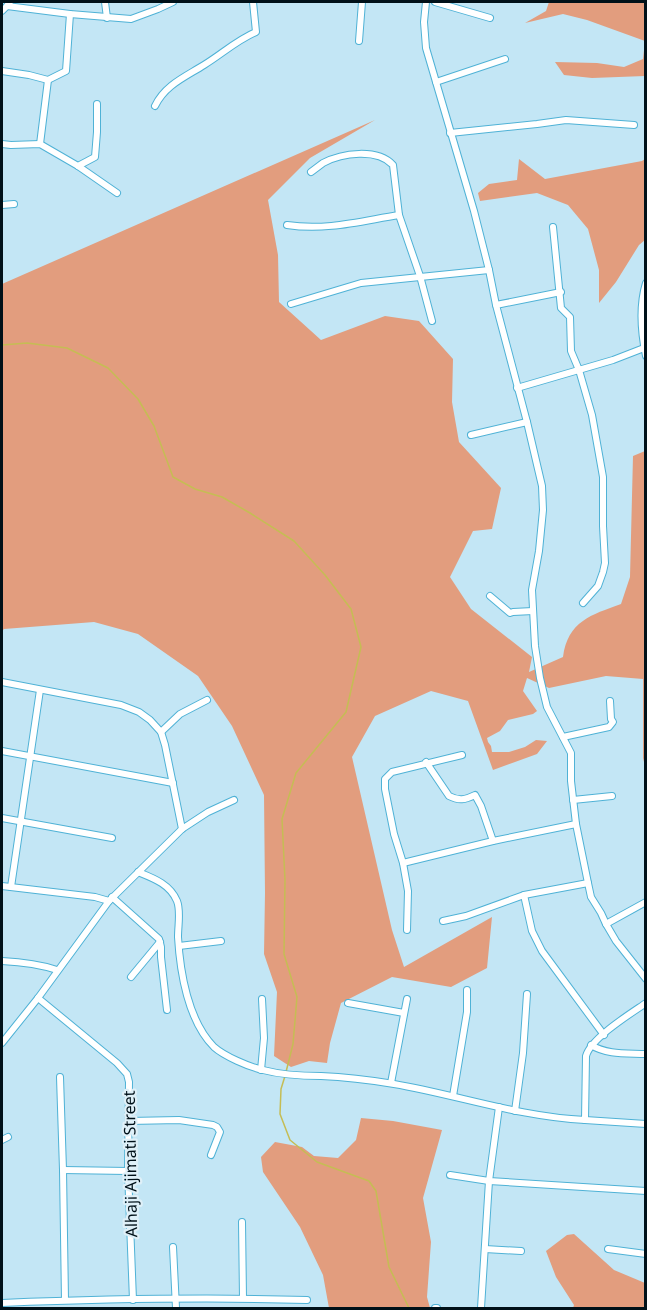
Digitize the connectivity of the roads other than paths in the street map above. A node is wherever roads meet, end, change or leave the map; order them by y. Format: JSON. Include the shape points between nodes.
{"nodes":[{"id":1,"x":105,"y":2,"type":"edge"},
{"id":2,"x":173,"y":2,"type":"edge"},
{"id":3,"x":253,"y":2,"type":"edge"},
{"id":4,"x":362,"y":2,"type":"edge"},
{"id":5,"x":426,"y":2,"type":"edge"},
{"id":6,"x":435,"y":2,"type":"edge"},
{"id":7,"x":159,"y":5,"type":"edge"},
{"id":8,"x":6,"y":6,"type":"edge"},
{"id":9,"x":70,"y":14,"type":"junction"},
{"id":10,"x":107,"y":18,"type":"junction"},
{"id":11,"x":490,"y":18,"type":"dead end"},
{"id":12,"x":359,"y":41,"type":"dead end"},
{"id":13,"x":505,"y":59,"type":"dead end"},
{"id":14,"x":2,"y":71,"type":"edge"},
{"id":15,"x":48,"y":80,"type":"junction"},
{"id":16,"x":436,"y":82,"type":"junction"},
{"id":17,"x":97,"y":104,"type":"dead end"},
{"id":18,"x":155,"y":106,"type":"dead end"},
{"id":19,"x":634,"y":125,"type":"dead end"},
{"id":20,"x":450,"y":133,"type":"junction"},
{"id":21,"x":2,"y":144,"type":"edge"},
{"id":22,"x":40,"y":144,"type":"junction"},
{"id":23,"x":78,"y":166,"type":"junction"},
{"id":24,"x":311,"y":172,"type":"dead end"},
{"id":25,"x":117,"y":193,"type":"dead end"},
{"id":26,"x":14,"y":204,"type":"dead end"},
{"id":27,"x":2,"y":205,"type":"edge"},
{"id":28,"x":399,"y":215,"type":"junction"},
{"id":29,"x":287,"y":225,"type":"dead end"},
{"id":30,"x":553,"y":227,"type":"dead end"},
{"id":31,"x":489,"y":270,"type":"junction"},
{"id":32,"x":420,"y":276,"type":"junction"},
{"id":33,"x":645,"y":283,"type":"edge"},
{"id":34,"x":561,"y":292,"type":"junction"},
{"id":35,"x":291,"y":304,"type":"dead end"},
{"id":36,"x":496,"y":305,"type":"junction"},
{"id":37,"x":432,"y":321,"type":"dead end"},
{"id":38,"x":644,"y":334,"type":"edge"},
{"id":39,"x":644,"y":348,"type":"junction"},
{"id":40,"x":645,"y":356,"type":"edge"},
{"id":41,"x":579,"y":370,"type":"junction"},
{"id":42,"x":517,"y":388,"type":"junction"},
{"id":43,"x":527,"y":422,"type":"junction"},
{"id":44,"x":471,"y":435,"type":"dead end"},
{"id":45,"x":490,"y":596,"type":"dead end"},
{"id":46,"x":583,"y":603,"type":"dead end"},
{"id":47,"x":532,"y":611,"type":"junction"},
{"id":48,"x":2,"y":682,"type":"edge"},
{"id":49,"x":40,"y":690,"type":"junction"},
{"id":50,"x":207,"y":699,"type":"dead end"},
{"id":51,"x":610,"y":700,"type":"dead end"},
{"id":52,"x":161,"y":732,"type":"junction"},
{"id":53,"x":563,"y":737,"type":"junction"},
{"id":54,"x":2,"y":751,"type":"edge"},
{"id":55,"x":462,"y":754,"type":"dead end"},
{"id":56,"x":32,"y":757,"type":"junction"},
{"id":57,"x":426,"y":762,"type":"junction"},
{"id":58,"x":173,"y":783,"type":"junction"},
{"id":59,"x":612,"y":796,"type":"dead end"},
{"id":60,"x":234,"y":800,"type":"dead end"},
{"id":61,"x":573,"y":800,"type":"junction"},
{"id":62,"x":2,"y":818,"type":"edge"},
{"id":63,"x":20,"y":822,"type":"junction"},
{"id":64,"x":576,"y":824,"type":"junction"},
{"id":65,"x":182,"y":830,"type":"junction"},
{"id":66,"x":112,"y":838,"type":"dead end"},
{"id":67,"x":493,"y":841,"type":"junction"},
{"id":68,"x":403,"y":863,"type":"junction"},
{"id":69,"x":138,"y":872,"type":"junction"},
{"id":70,"x":588,"y":883,"type":"junction"},
{"id":71,"x":2,"y":886,"type":"edge"},
{"id":72,"x":11,"y":887,"type":"junction"},
{"id":73,"x":524,"y":896,"type":"junction"},
{"id":74,"x":111,"y":899,"type":"junction"},
{"id":75,"x":645,"y":902,"type":"edge"},
{"id":76,"x":443,"y":921,"type":"dead end"},
{"id":77,"x":606,"y":924,"type":"junction"},
{"id":78,"x":407,"y":930,"type":"dead end"},
{"id":79,"x":221,"y":941,"type":"dead end"},
{"id":80,"x":160,"y":942,"type":"junction"},
{"id":81,"x":179,"y":946,"type":"junction"},
{"id":82,"x":2,"y":961,"type":"edge"},
{"id":83,"x":57,"y":970,"type":"junction"},
{"id":84,"x":131,"y":977,"type":"dead end"},
{"id":85,"x":645,"y":980,"type":"edge"},
{"id":86,"x":467,"y":990,"type":"dead end"},
{"id":87,"x":527,"y":994,"type":"dead end"},
{"id":88,"x":38,"y":998,"type":"junction"},
{"id":89,"x":262,"y":999,"type":"dead end"},
{"id":90,"x":407,"y":999,"type":"dead end"},
{"id":91,"x":348,"y":1003,"type":"dead end"},
{"id":92,"x":645,"y":1003,"type":"edge"},
{"id":93,"x":167,"y":1010,"type":"dead end"},
{"id":94,"x":404,"y":1013,"type":"junction"},
{"id":95,"x":2,"y":1032,"type":"edge"},
{"id":96,"x":10,"y":1032,"type":"junction"},
{"id":97,"x":603,"y":1035,"type":"junction"},
{"id":98,"x":2,"y":1043,"type":"edge"},
{"id":99,"x":591,"y":1045,"type":"junction"},
{"id":100,"x":645,"y":1054,"type":"edge"},
{"id":101,"x":261,"y":1070,"type":"junction"},
{"id":102,"x":60,"y":1077,"type":"dead end"},
{"id":103,"x":391,"y":1083,"type":"junction"},
{"id":104,"x":453,"y":1096,"type":"junction"},
{"id":105,"x":499,"y":1107,"type":"junction"},
{"id":106,"x":515,"y":1111,"type":"junction"},
{"id":107,"x":585,"y":1120,"type":"junction"},
{"id":108,"x":129,"y":1121,"type":"junction"},
{"id":109,"x":645,"y":1124,"type":"edge"},
{"id":110,"x":211,"y":1155,"type":"dead end"},
{"id":111,"x":63,"y":1170,"type":"junction"},
{"id":112,"x":128,"y":1171,"type":"junction"},
{"id":113,"x":450,"y":1175,"type":"dead end"},
{"id":114,"x":489,"y":1181,"type":"junction"},
{"id":115,"x":645,"y":1191,"type":"edge"},
{"id":116,"x":242,"y":1222,"type":"dead end"},
{"id":117,"x":173,"y":1247,"type":"dead end"},
{"id":118,"x":485,"y":1248,"type":"junction"},
{"id":119,"x":608,"y":1249,"type":"dead end"},
{"id":120,"x":521,"y":1251,"type":"dead end"},
{"id":121,"x":645,"y":1254,"type":"edge"},
{"id":122,"x":243,"y":1298,"type":"junction"},
{"id":123,"x":64,"y":1300,"type":"junction"},
{"id":124,"x":132,"y":1300,"type":"junction"},
{"id":125,"x":175,"y":1300,"type":"junction"},
{"id":126,"x":307,"y":1300,"type":"dead end"},
{"id":127,"x":2,"y":1303,"type":"edge"},
{"id":128,"x":176,"y":1308,"type":"edge"},
{"id":129,"x":481,"y":1308,"type":"edge"}],
"edges":[{"from":1,"to":10,"type":"street"},
{"from":2,"to":7,"type":"street"},
{"from":3,"to":18,"type":"street","via":[[256,32],[171,85]]},
{"from":4,"to":12,"type":"street"},
{"from":5,"to":16,"type":"street","via":[[425,40]]},
{"from":6,"to":11,"type":"street"},
{"from":7,"to":10,"type":"street","via":[[131,19]]},
{"from":8,"to":9,"type":"street"},
{"from":9,"to":10,"type":"street"},
{"from":9,"to":15,"type":"street","via":[[66,71]]},
{"from":13,"to":16,"type":"street"},
{"from":14,"to":15,"type":"street"},
{"from":15,"to":22,"type":"street"},
{"from":16,"to":20,"type":"street"},
{"from":17,"to":23,"type":"street","via":[[95,157]]},
{"from":19,"to":20,"type":"street","via":[[566,120]]},
{"from":20,"to":31,"type":"street"},
{"from":21,"to":22,"type":"street"},
{"from":22,"to":23,"type":"street"},
{"from":23,"to":25,"type":"street"},
{"from":24,"to":28,"type":"street","via":[[335,159],[370,154],[382,157],[393,165]]},
{"from":26,"to":27,"type":"street"},
{"from":28,"to":29,"type":"street","via":[[323,228]]},
{"from":28,"to":32,"type":"street"},
{"from":30,"to":34,"type":"street"},
{"from":31,"to":32,"type":"street"},
{"from":31,"to":36,"type":"street"},
{"from":32,"to":35,"type":"street","via":[[361,283]]},
{"from":32,"to":37,"type":"street"},
{"from":33,"to":38,"type":"street"},
{"from":34,"to":36,"type":"street"},
{"from":34,"to":41,"type":"street","via":[[561,308],[570,317],[571,351]]},
{"from":36,"to":42,"type":"street"},
{"from":38,"to":39,"type":"street"},
{"from":39,"to":40,"type":"street"},
{"from":39,"to":41,"type":"street"},
{"from":41,"to":42,"type":"street"},
{"from":41,"to":46,"type":"street","via":[[603,477],[605,563],[597,586]]},
{"from":42,"to":43,"type":"street"},
{"from":43,"to":44,"type":"street"},
{"from":43,"to":47,"type":"street","via":[[542,486],[543,510]]},
{"from":45,"to":47,"type":"street","via":[[510,613]]},
{"from":47,"to":53,"type":"street","via":[[547,707]]},
{"from":48,"to":49,"type":"street"},
{"from":49,"to":52,"type":"street","via":[[121,705],[139,712]]},
{"from":49,"to":56,"type":"street"},
{"from":50,"to":52,"type":"street","via":[[180,714]]},
{"from":51,"to":53,"type":"street","via":[[613,722],[609,728]]},
{"from":52,"to":58,"type":"street"},
{"from":53,"to":61,"type":"street","via":[[571,753]]},
{"from":54,"to":56,"type":"street"},
{"from":55,"to":57,"type":"street"},
{"from":56,"to":58,"type":"street"},
{"from":56,"to":63,"type":"street"},
{"from":57,"to":67,"type":"street","via":[[449,796],[465,800],[475,795]]},
{"from":57,"to":68,"type":"street","via":[[392,772],[386,779],[394,834]]},
{"from":58,"to":65,"type":"street"},
{"from":59,"to":61,"type":"street"},
{"from":60,"to":65,"type":"street"},
{"from":61,"to":64,"type":"street"},
{"from":62,"to":63,"type":"street"},
{"from":63,"to":66,"type":"street"},
{"from":63,"to":72,"type":"street"},
{"from":64,"to":67,"type":"street"},
{"from":64,"to":70,"type":"street"},
{"from":65,"to":69,"type":"street"},
{"from":67,"to":68,"type":"street"},
{"from":68,"to":78,"type":"street","via":[[408,891]]},
{"from":69,"to":74,"type":"street"},
{"from":69,"to":81,"type":"street","via":[[166,885],[174,895]]},
{"from":70,"to":73,"type":"street"},
{"from":70,"to":77,"type":"street"},
{"from":71,"to":72,"type":"street"},
{"from":72,"to":74,"type":"street"},
{"from":73,"to":76,"type":"street"},
{"from":73,"to":97,"type":"street","via":[[532,931],[543,951]]},
{"from":74,"to":80,"type":"street"},
{"from":74,"to":83,"type":"street"},
{"from":75,"to":77,"type":"street"},
{"from":77,"to":85,"type":"street"},
{"from":79,"to":81,"type":"street"},
{"from":80,"to":84,"type":"street"},
{"from":80,"to":93,"type":"street"},
{"from":81,"to":101,"type":"street","via":[[189,1002],[207,1039],[226,1055]]},
{"from":82,"to":83,"type":"street"},
{"from":83,"to":88,"type":"street"},
{"from":86,"to":104,"type":"street"},
{"from":87,"to":106,"type":"street"},
{"from":88,"to":96,"type":"street"},
{"from":88,"to":108,"type":"street","name":"Alhaji Ajimati Street","via":[[127,1074]]},
{"from":89,"to":101,"type":"street"},
{"from":90,"to":94,"type":"street"},
{"from":91,"to":94,"type":"street"},
{"from":92,"to":97,"type":"street"},
{"from":94,"to":103,"type":"street"},
{"from":95,"to":96,"type":"street"},
{"from":96,"to":98,"type":"street"},
{"from":97,"to":99,"type":"street"},
{"from":99,"to":100,"type":"street","via":[[608,1052]]},
{"from":99,"to":107,"type":"street","via":[[586,1056]]},
{"from":101,"to":103,"type":"street"},
{"from":102,"to":111,"type":"street"},
{"from":103,"to":104,"type":"street"},
{"from":104,"to":105,"type":"street"},
{"from":105,"to":106,"type":"street"},
{"from":105,"to":114,"type":"street"},
{"from":106,"to":107,"type":"street"},
{"from":107,"to":109,"type":"street"},
{"from":108,"to":110,"type":"street","via":[[179,1119],[213,1125],[220,1132]]},
{"from":108,"to":112,"type":"street","name":"Alhaji Ajimati Street"},
{"from":111,"to":112,"type":"street"},
{"from":111,"to":123,"type":"street"},
{"from":112,"to":124,"type":"street","name":"Alhaji Ajimati Street"},
{"from":113,"to":114,"type":"street"},
{"from":114,"to":115,"type":"street"},
{"from":114,"to":118,"type":"street"},
{"from":116,"to":122,"type":"street"},
{"from":117,"to":125,"type":"street"},
{"from":118,"to":120,"type":"street"},
{"from":118,"to":129,"type":"street"},
{"from":119,"to":121,"type":"street"},
{"from":122,"to":125,"type":"street"},
{"from":122,"to":126,"type":"street"},
{"from":123,"to":124,"type":"street"},
{"from":123,"to":127,"type":"street"},
{"from":124,"to":125,"type":"street"},
{"from":125,"to":128,"type":"street"}]}
